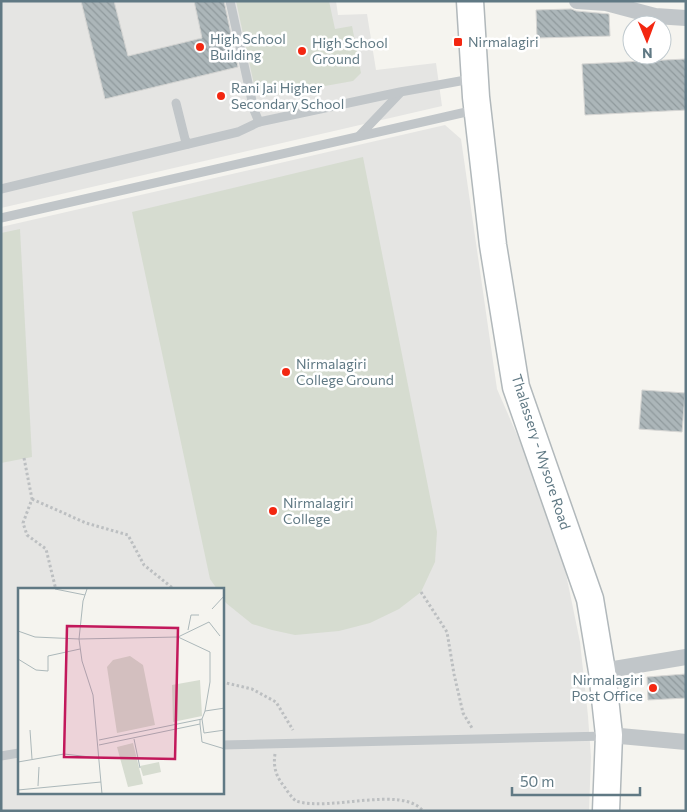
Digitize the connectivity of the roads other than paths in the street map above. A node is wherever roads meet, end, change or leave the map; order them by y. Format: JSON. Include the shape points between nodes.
{"nodes":[{"id":1,"x":230,"y":1,"type":"edge"},
{"id":2,"x":470,"y":1,"type":"edge"},
{"id":3,"x":577,"y":1,"type":"edge"},
{"id":4,"x":686,"y":18,"type":"edge"},
{"id":5,"x":474,"y":78,"type":"junction"},
{"id":6,"x":400,"y":92,"type":"junction"},
{"id":7,"x":176,"y":103,"type":"dead end"},
{"id":8,"x":477,"y":110,"type":"junction"},
{"id":9,"x":259,"y":122,"type":"junction"},
{"id":10,"x":359,"y":136,"type":"junction"},
{"id":11,"x":188,"y":144,"type":"junction"},
{"id":12,"x":1,"y":189,"type":"edge"},
{"id":13,"x":1,"y":218,"type":"edge"},
{"id":14,"x":686,"y":657,"type":"edge"},
{"id":15,"x":602,"y":671,"type":"junction"},
{"id":16,"x":610,"y":735,"type":"junction"},
{"id":17,"x":686,"y":742,"type":"edge"},
{"id":18,"x":224,"y":745,"type":"edge"},
{"id":19,"x":18,"y":752,"type":"edge"},
{"id":20,"x":1,"y":756,"type":"edge"},
{"id":21,"x":606,"y":811,"type":"edge"}],
"edges":[{"from":1,"to":9,"type":"lane"},
{"from":2,"to":5,"type":"main road","name":"Thalassery - Mysore Road"},
{"from":3,"to":4,"type":"street","via":[[606,3],[654,16]]},
{"from":5,"to":6,"type":"lane"},
{"from":5,"to":8,"type":"main road","name":"Thalassery - Mysore Road"},
{"from":6,"to":9,"type":"lane"},
{"from":6,"to":10,"type":"lane"},
{"from":7,"to":11,"type":"lane"},
{"from":8,"to":10,"type":"lane"},
{"from":8,"to":15,"type":"main road","name":"Thalassery - Mysore Road","via":[[493,245],[516,387],[590,599]]},
{"from":9,"to":11,"type":"lane","via":[[238,132]]},
{"from":10,"to":13,"type":"lane"},
{"from":11,"to":12,"type":"lane"},
{"from":14,"to":15,"type":"street"},
{"from":15,"to":16,"type":"main road","name":"Thalassery - Mysore Road"},
{"from":16,"to":17,"type":"street"},
{"from":16,"to":18,"type":"lane"},
{"from":16,"to":21,"type":"main road","name":"Thalassery - Mysore Road"},
{"from":19,"to":20,"type":"lane"}]}
